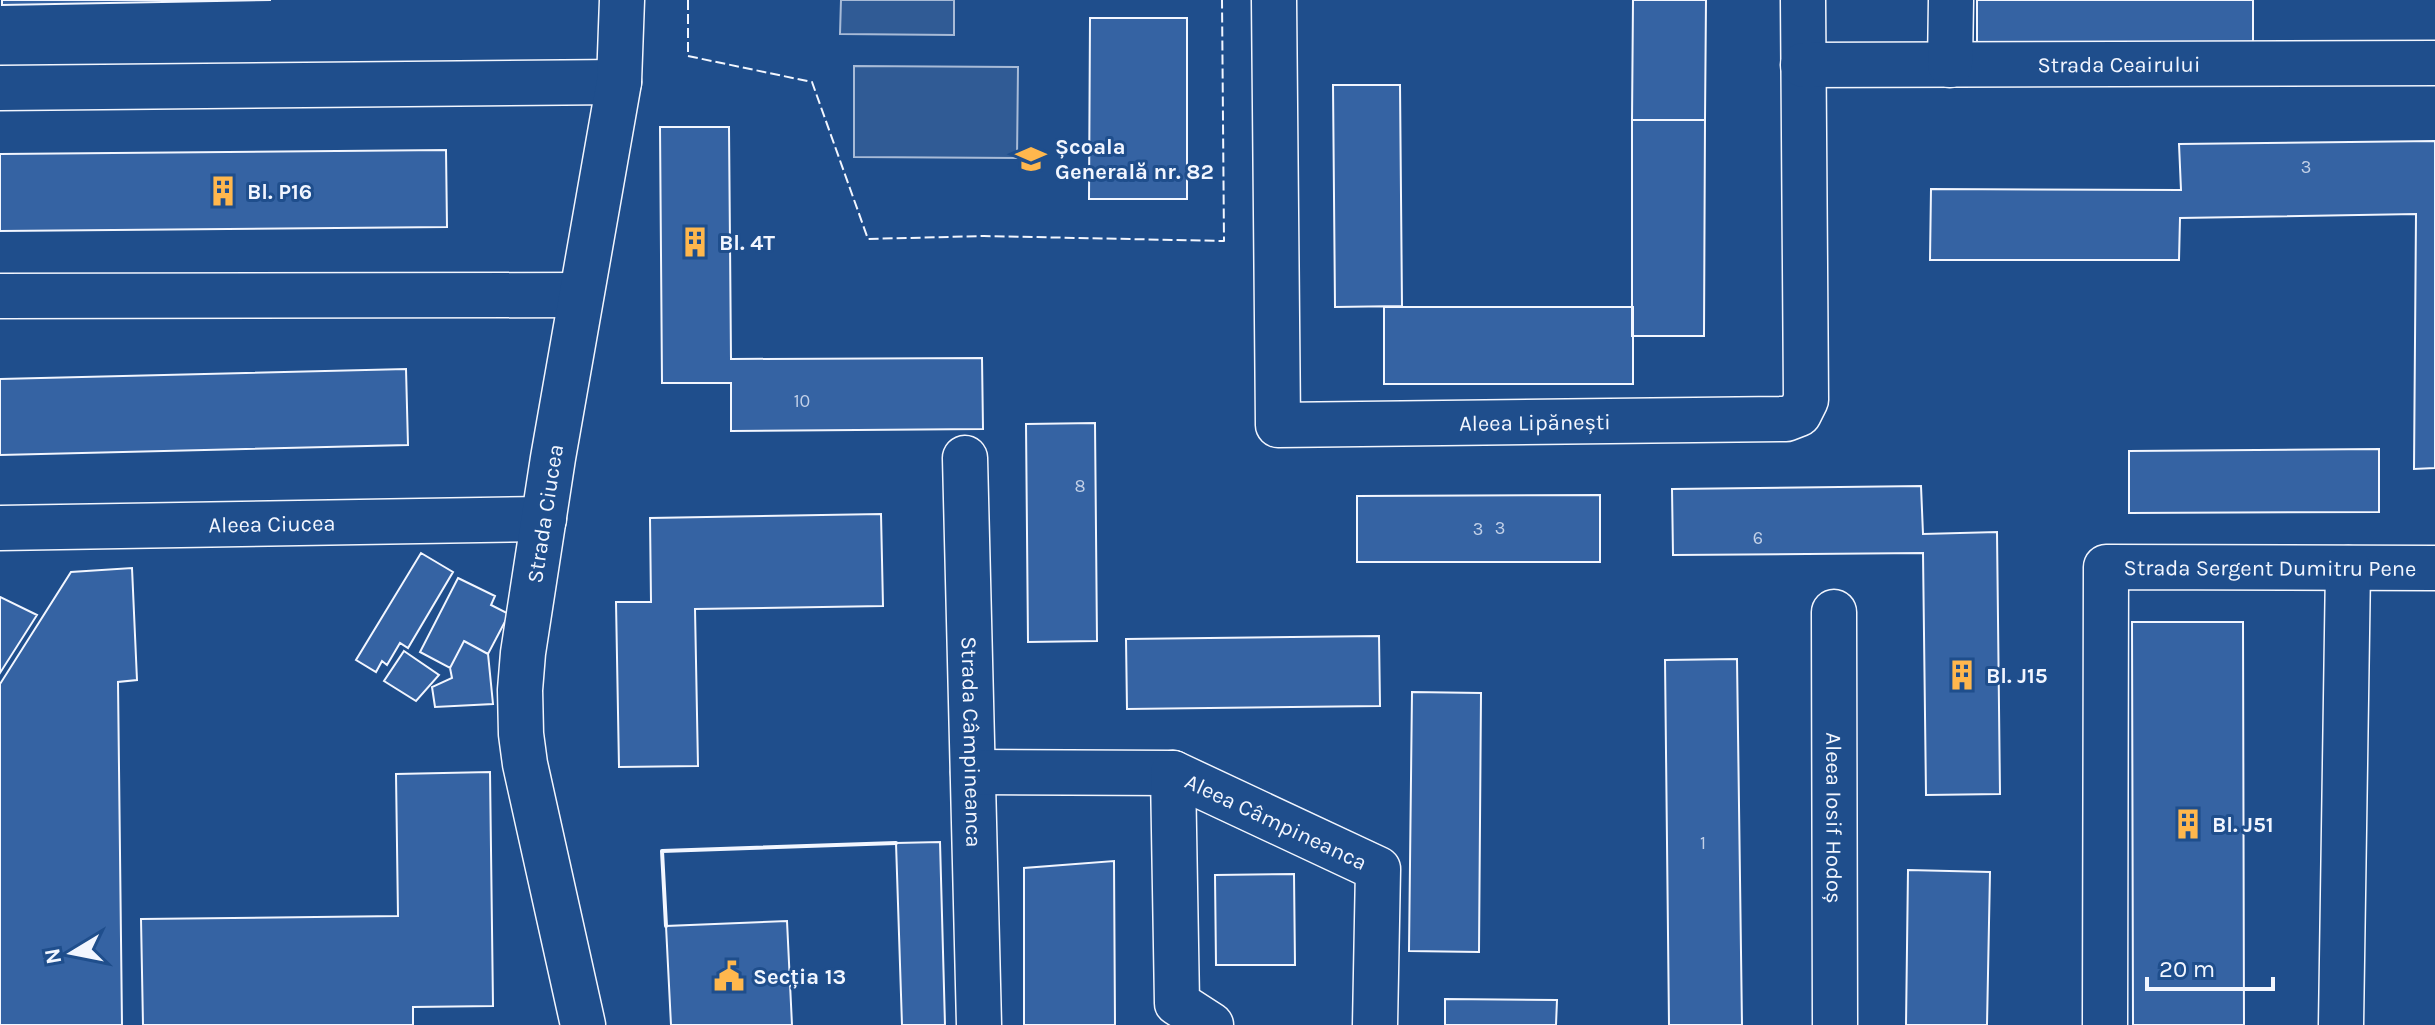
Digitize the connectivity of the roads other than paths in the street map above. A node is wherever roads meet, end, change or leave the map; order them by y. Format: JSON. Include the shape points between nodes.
{"nodes":[{"id":1,"x":622,"y":0,"type":"edge"},
{"id":2,"x":1274,"y":0,"type":"edge"},
{"id":3,"x":1803,"y":0,"type":"edge"},
{"id":4,"x":1951,"y":0,"type":"edge"},
{"id":5,"x":2435,"y":63,"type":"edge"},
{"id":6,"x":1803,"y":65,"type":"junction"},
{"id":7,"x":1950,"y":65,"type":"junction"},
{"id":8,"x":619,"y":82,"type":"junction"},
{"id":9,"x":0,"y":88,"type":"edge"},
{"id":10,"x":581,"y":295,"type":"junction"},
{"id":11,"x":0,"y":296,"type":"edge"},
{"id":12,"x":965,"y":458,"type":"dead end"},
{"id":13,"x":544,"y":519,"type":"junction"},
{"id":14,"x":0,"y":528,"type":"edge"},
{"id":15,"x":2348,"y":568,"type":"junction"},
{"id":16,"x":2435,"y":568,"type":"edge"},
{"id":17,"x":1834,"y":612,"type":"dead end"},
{"id":18,"x":973,"y":772,"type":"junction"},
{"id":19,"x":1173,"y":773,"type":"junction"},
{"id":20,"x":583,"y":1025,"type":"edge"},
{"id":21,"x":979,"y":1025,"type":"edge"},
{"id":22,"x":1211,"y":1025,"type":"edge"},
{"id":23,"x":1375,"y":1025,"type":"edge"},
{"id":24,"x":1835,"y":1025,"type":"edge"},
{"id":25,"x":2105,"y":1025,"type":"edge"},
{"id":26,"x":2341,"y":1025,"type":"edge"}],
"edges":[{"from":1,"to":8,"type":"street","name":"Strada Ciucea"},
{"from":2,"to":6,"type":"street","name":"Aleea Lipănești","via":[[1278,425],[1786,419],[1799,414],[1806,400]]},
{"from":3,"to":6,"type":"street","name":"Aleea Lipănești"},
{"from":4,"to":7,"type":"street"},
{"from":5,"to":7,"type":"street","name":"Strada Ceairului"},
{"from":6,"to":7,"type":"street","name":"Strada Ceairului"},
{"from":8,"to":9,"type":"street"},
{"from":8,"to":10,"type":"street","name":"Strada Ciucea"},
{"from":10,"to":11,"type":"street"},
{"from":10,"to":13,"type":"street","name":"Strada Ciucea"},
{"from":12,"to":18,"type":"street","name":"Strada Câmpineanca"},
{"from":13,"to":14,"type":"street","name":"Aleea Ciucea"},
{"from":13,"to":20,"type":"street","name":"Strada Ciucea","via":[[523,653],[521,734]]},
{"from":15,"to":16,"type":"street","name":"Strada Sergent Dumitru Pene"},
{"from":15,"to":25,"type":"street","name":"Strada Sergent Dumitru Pene","via":[[2106,567]]},
{"from":15,"to":26,"type":"street"},
{"from":17,"to":24,"type":"street","name":"Aleea Iosif Hodoș"},
{"from":18,"to":19,"type":"street","name":"Aleea Câmpineanca"},
{"from":18,"to":21,"type":"street","name":"Strada Câmpineanca"},
{"from":19,"to":22,"type":"street","via":[[1177,1003]]},
{"from":19,"to":23,"type":"street","name":"Aleea Câmpineanca","via":[[1378,869]]}]}
